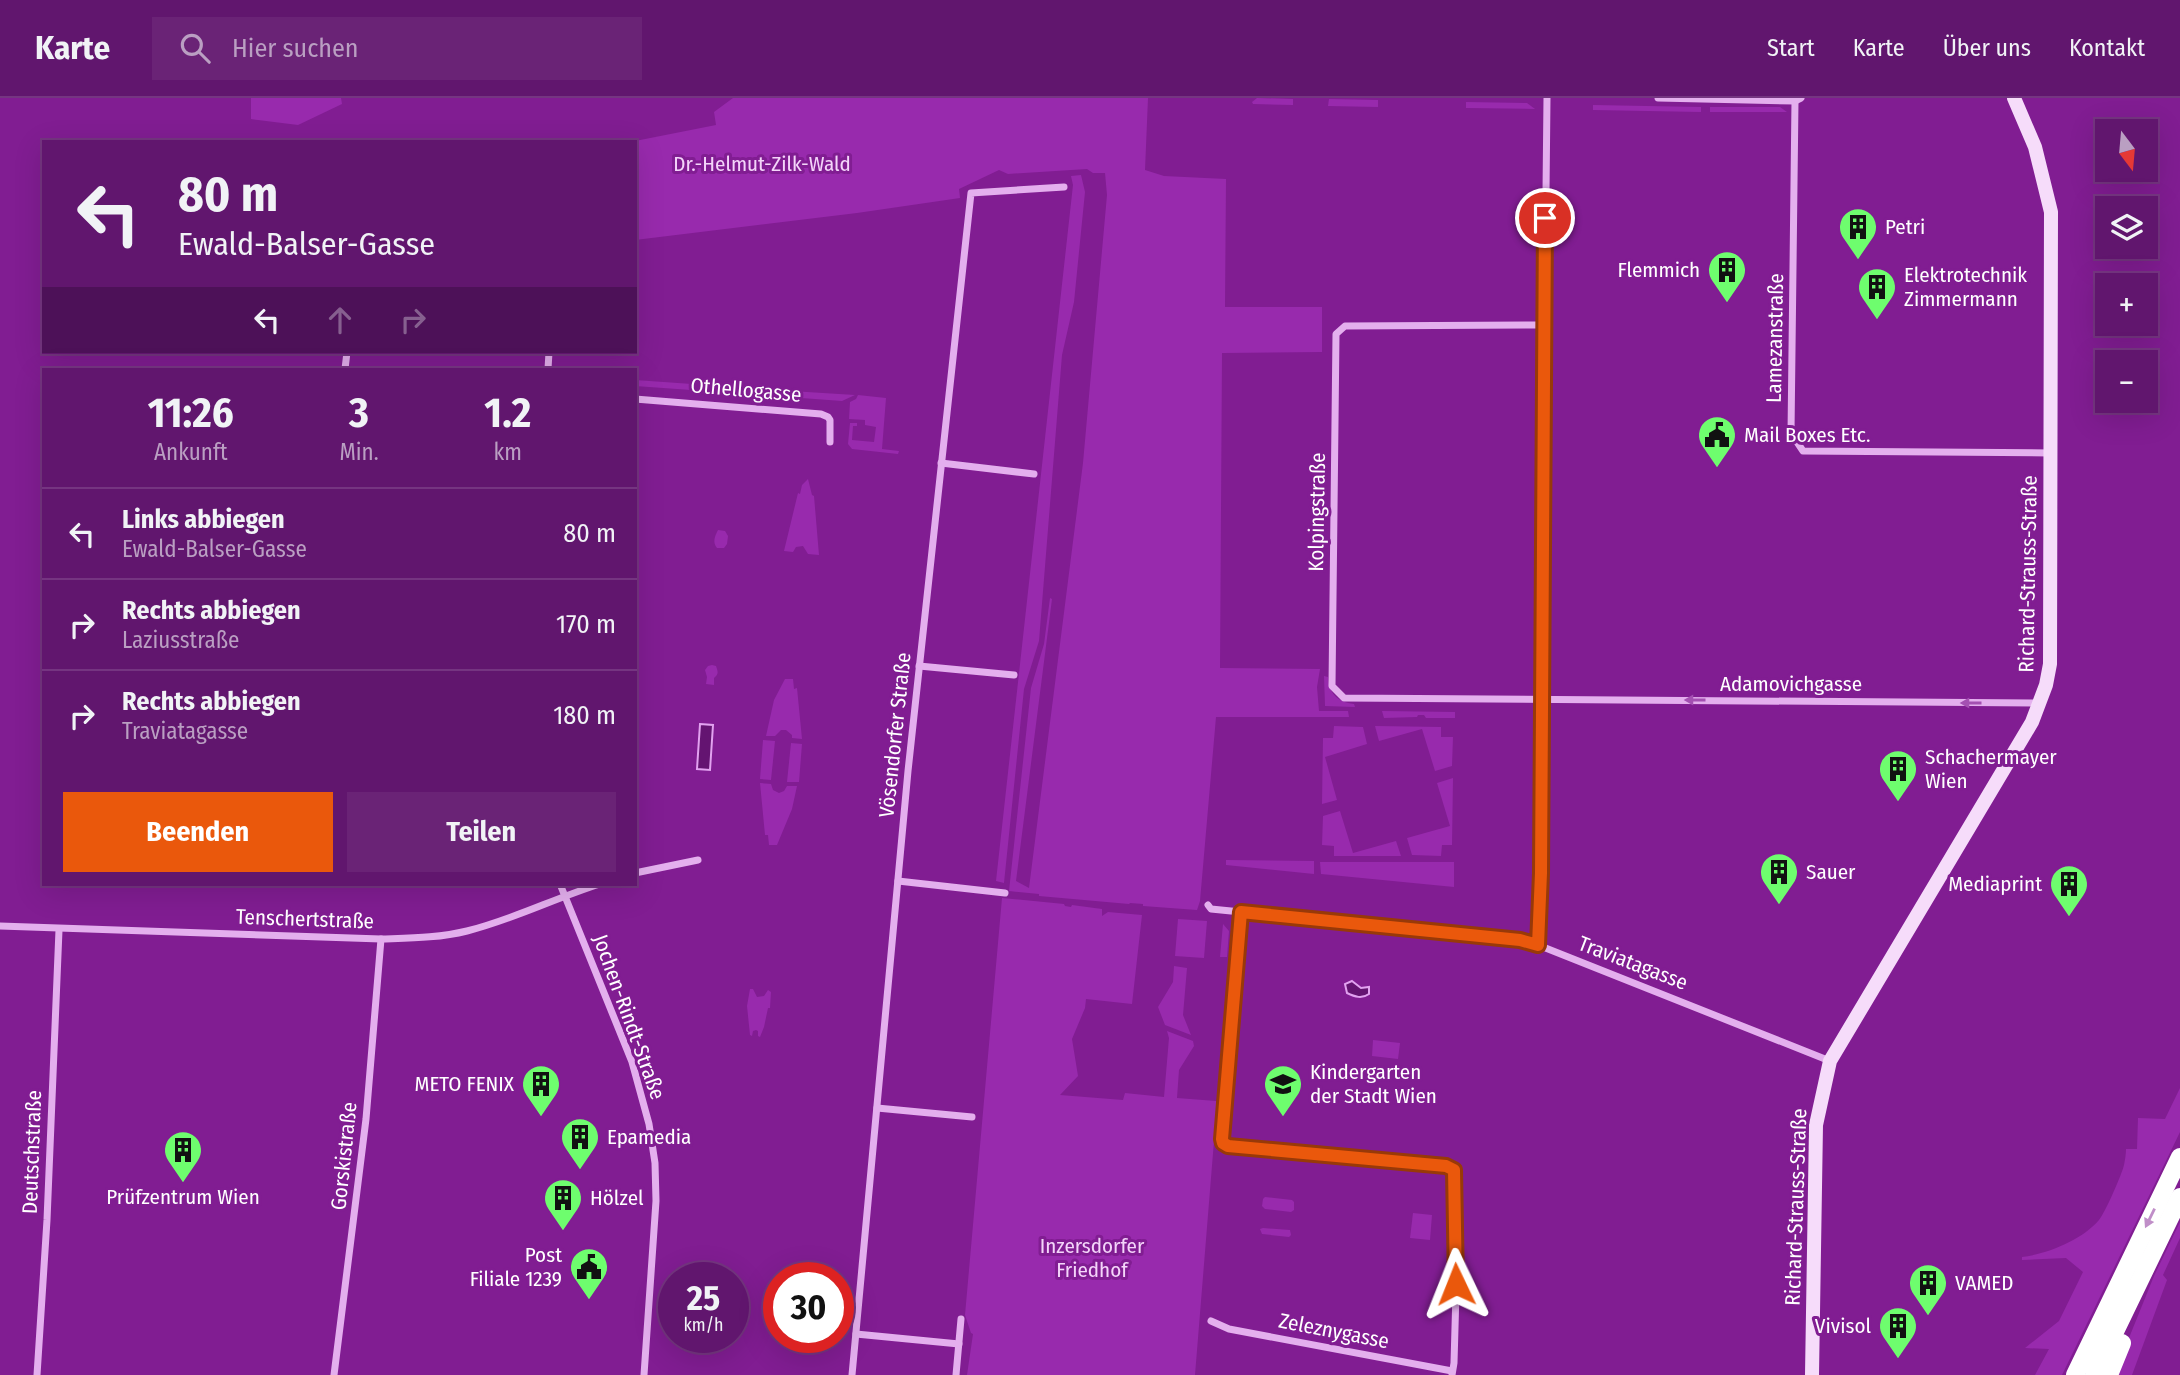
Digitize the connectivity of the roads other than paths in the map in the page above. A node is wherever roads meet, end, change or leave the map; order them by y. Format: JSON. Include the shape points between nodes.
{"nodes":[{"id":1,"x":1547,"y":98,"type":"edge"},
{"id":2,"x":1658,"y":98,"type":"edge"},
{"id":3,"x":2014,"y":98,"type":"edge"},
{"id":4,"x":1798,"y":99,"type":"edge"},
{"id":5,"x":1064,"y":187,"type":"dead end"},
{"id":6,"x":1544,"y":325,"type":"junction"},
{"id":7,"x":637,"y":399,"type":"edge"},
{"id":8,"x":830,"y":442,"type":"dead end"},
{"id":9,"x":2051,"y":453,"type":"junction"},
{"id":10,"x":941,"y":463,"type":"junction"},
{"id":11,"x":1034,"y":474,"type":"dead end"},
{"id":12,"x":919,"y":666,"type":"junction"},
{"id":13,"x":1014,"y":675,"type":"dead end"},
{"id":14,"x":1542,"y":699,"type":"junction"},
{"id":15,"x":2040,"y":703,"type":"junction"},
{"id":16,"x":698,"y":860,"type":"dead end"},
{"id":17,"x":637,"y":873,"type":"edge"},
{"id":18,"x":898,"y":881,"type":"junction"},
{"id":19,"x":561,"y":886,"type":"edge"},
{"id":20,"x":594,"y":886,"type":"edge"},
{"id":21,"x":1005,"y":893,"type":"dead end"},
{"id":22,"x":564,"y":897,"type":"junction"},
{"id":23,"x":1208,"y":905,"type":"dead end"},
{"id":24,"x":1241,"y":912,"type":"junction"},
{"id":25,"x":0,"y":926,"type":"edge"},
{"id":26,"x":59,"y":929,"type":"junction"},
{"id":27,"x":381,"y":939,"type":"junction"},
{"id":28,"x":1538,"y":945,"type":"junction"},
{"id":29,"x":1830,"y":1061,"type":"junction"},
{"id":30,"x":877,"y":1108,"type":"junction"},
{"id":31,"x":972,"y":1117,"type":"dead end"},
{"id":32,"x":2180,"y":1157,"type":"edge"},
{"id":33,"x":2176,"y":1205,"type":"edge"},
{"id":34,"x":961,"y":1319,"type":"dead end"},
{"id":35,"x":1211,"y":1321,"type":"dead end"},
{"id":36,"x":856,"y":1334,"type":"junction"},
{"id":37,"x":959,"y":1344,"type":"junction"},
{"id":38,"x":1452,"y":1373,"type":"edge"},
{"id":39,"x":37,"y":1375,"type":"edge"},
{"id":40,"x":334,"y":1375,"type":"edge"},
{"id":41,"x":644,"y":1375,"type":"edge"},
{"id":42,"x":852,"y":1375,"type":"edge"},
{"id":43,"x":956,"y":1375,"type":"edge"},
{"id":44,"x":1812,"y":1375,"type":"edge"},
{"id":45,"x":2075,"y":1375,"type":"edge"},
{"id":46,"x":2094,"y":1375,"type":"edge"},
{"id":47,"x":2109,"y":1375,"type":"edge"}],
"edges":[{"from":1,"to":6,"type":"street"},
{"from":2,"to":4,"type":"street"},
{"from":3,"to":9,"type":"main road","name":"Richard-Strauss-Straße","via":[[2035,146],[2051,212]]},
{"from":4,"to":9,"type":"street","name":"Lamezanstraße","via":[[1791,433],[1804,451]]},
{"from":5,"to":10,"type":"street","name":"Vösendorfer Straße","via":[[971,193]]},
{"from":6,"to":14,"type":"street"},
{"from":6,"to":14,"type":"street","name":"Kolpingstraße","via":[[1345,326],[1336,334],[1332,686],[1344,698]]},
{"from":7,"to":8,"type":"street","name":"Othellogasse","via":[[821,414],[830,420]]},
{"from":9,"to":15,"type":"main road","name":"Richard-Strauss-Straße","via":[[2051,651]]},
{"from":10,"to":11,"type":"street"},
{"from":10,"to":12,"type":"street","name":"Vösendorfer Straße"},
{"from":12,"to":13,"type":"street"},
{"from":12,"to":18,"type":"street","name":"Vösendorfer Straße"},
{"from":15,"to":14,"type":"street","name":"Adamovichgasse","one_way":true},
{"from":14,"to":28,"type":"street"},
{"from":15,"to":29,"type":"main road","name":"Richard-Strauss-Straße"},
{"from":16,"to":17,"type":"street"},
{"from":18,"to":21,"type":"street"},
{"from":18,"to":30,"type":"street","name":"Vösendorfer Straße"},
{"from":19,"to":22,"type":"street","name":"Jochen-Rindt-Straße"},
{"from":20,"to":22,"type":"street","name":"Tenschertstraße"},
{"from":22,"to":27,"type":"street","name":"Tenschertstraße","via":[[467,931]]},
{"from":22,"to":41,"type":"street","name":"Jochen-Rindt-Straße","via":[[632,1062],[649,1125],[656,1201]]},
{"from":23,"to":24,"type":"street","name":"Traviatagasse"},
{"from":24,"to":28,"type":"street","name":"Traviatagasse"},
{"from":24,"to":38,"type":"street","via":[[1223,1143],[1454,1170],[1457,1257]]},
{"from":25,"to":26,"type":"street","name":"Tenschertstraße"},
{"from":26,"to":27,"type":"street","name":"Tenschertstraße"},
{"from":26,"to":39,"type":"street","name":"Deutschstraße"},
{"from":27,"to":40,"type":"street","name":"Gorskistraße","via":[[366,1119]]},
{"from":28,"to":29,"type":"street","name":"Traviatagasse"},
{"from":29,"to":44,"type":"main road","name":"Richard-Strauss-Straße","via":[[1816,1125]]},
{"from":30,"to":31,"type":"street"},
{"from":30,"to":36,"type":"street","name":"Vösendorfer Straße"},
{"from":32,"to":45,"type":"highway","one_way":true},
{"from":33,"to":46,"type":"highway"},
{"from":33,"to":47,"type":"highway"},
{"from":34,"to":37,"type":"street"},
{"from":35,"to":38,"type":"street","name":"Zeleznygasse","via":[[1229,1329]]},
{"from":36,"to":37,"type":"street"},
{"from":36,"to":42,"type":"street","name":"Vösendorfer Straße"},
{"from":37,"to":43,"type":"street"}]}
